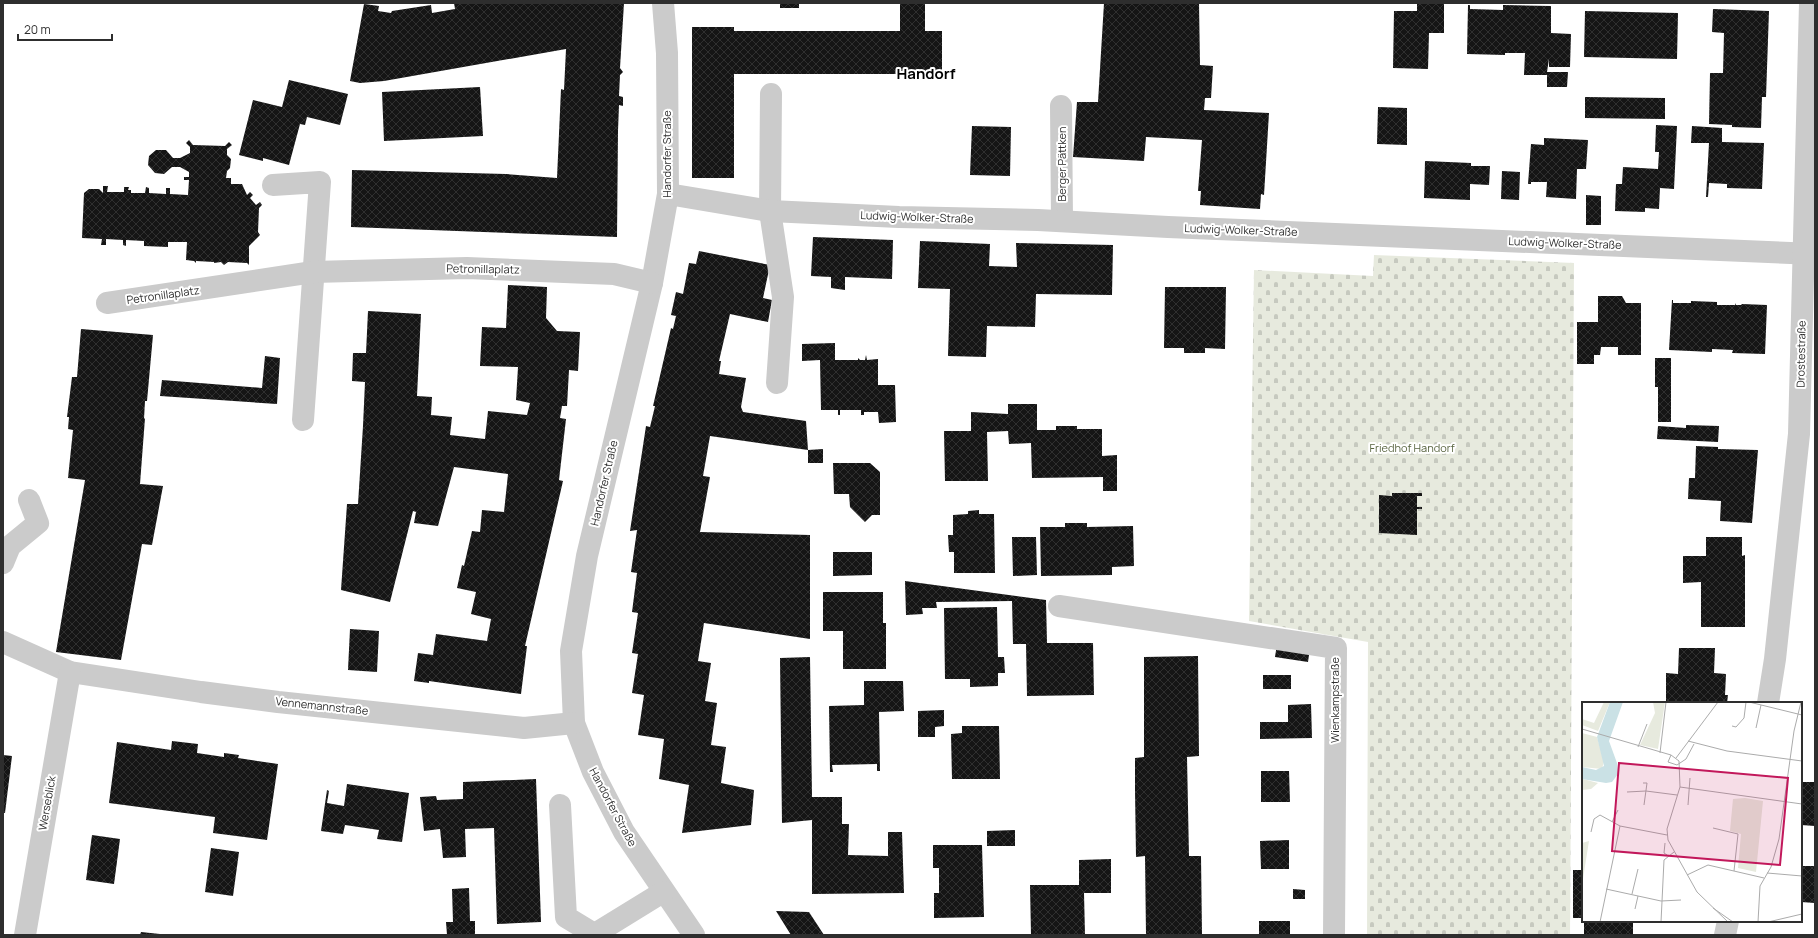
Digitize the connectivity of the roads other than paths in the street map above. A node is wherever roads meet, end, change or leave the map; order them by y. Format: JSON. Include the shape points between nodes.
{"nodes":[{"id":1,"x":663,"y":3,"type":"edge"},
{"id":2,"x":1810,"y":3,"type":"edge"},
{"id":3,"x":771,"y":94,"type":"dead end"},
{"id":4,"x":1061,"y":106,"type":"dead end"},
{"id":5,"x":273,"y":185,"type":"dead end"},
{"id":6,"x":668,"y":194,"type":"junction"},
{"id":7,"x":770,"y":211,"type":"junction"},
{"id":8,"x":1062,"y":221,"type":"junction"},
{"id":9,"x":1809,"y":253,"type":"edge"},
{"id":10,"x":313,"y":272,"type":"junction"},
{"id":11,"x":652,"y":283,"type":"junction"},
{"id":12,"x":107,"y":303,"type":"dead end"},
{"id":13,"x":777,"y":383,"type":"dead end"},
{"id":14,"x":303,"y":420,"type":"dead end"},
{"id":15,"x":29,"y":500,"type":"dead end"},
{"id":16,"x":3,"y":563,"type":"edge"},
{"id":17,"x":1059,"y":606,"type":"dead end"},
{"id":18,"x":3,"y":642,"type":"edge"},
{"id":19,"x":70,"y":672,"type":"junction"},
{"id":20,"x":1768,"y":702,"type":"edge"},
{"id":21,"x":574,"y":723,"type":"junction"},
{"id":22,"x":560,"y":805,"type":"dead end"},
{"id":23,"x":663,"y":892,"type":"junction"},
{"id":24,"x":1728,"y":922,"type":"edge"},
{"id":25,"x":25,"y":935,"type":"edge"},
{"id":26,"x":593,"y":935,"type":"edge"},
{"id":27,"x":694,"y":935,"type":"edge"},
{"id":28,"x":1334,"y":935,"type":"edge"},
{"id":29,"x":1725,"y":935,"type":"edge"}],
"edges":[{"from":1,"to":6,"type":"street","name":"Handorfer Straße","via":[[667,53]]},
{"from":2,"to":9,"type":"street","name":"Drostestraße"},
{"from":3,"to":7,"type":"street"},
{"from":4,"to":8,"type":"street","name":"Berger Pättken"},
{"from":5,"to":10,"type":"street","via":[[320,182]]},
{"from":6,"to":7,"type":"street","name":"Ludwig-Wolker-Straße"},
{"from":6,"to":11,"type":"street","name":"Handorfer Straße"},
{"from":7,"to":8,"type":"street","name":"Ludwig-Wolker-Straße"},
{"from":7,"to":13,"type":"street","via":[[783,297]]},
{"from":8,"to":9,"type":"street","name":"Ludwig-Wolker-Straße"},
{"from":9,"to":20,"type":"street","name":"Drostestraße","via":[[1799,434]]},
{"from":10,"to":11,"type":"street","name":"Petronillaplatz","via":[[467,268],[614,274]]},
{"from":10,"to":12,"type":"street","name":"Petronillaplatz"},
{"from":10,"to":14,"type":"street"},
{"from":11,"to":21,"type":"street","name":"Handorfer Straße","via":[[586,556],[571,651]]},
{"from":15,"to":16,"type":"street","via":[[38,523],[10,546]]},
{"from":17,"to":28,"type":"street","name":"Wienkampstraße","via":[[1336,648]]},
{"from":18,"to":19,"type":"street","name":"Vennemannstraße"},
{"from":19,"to":21,"type":"street","name":"Vennemannstraße","via":[[278,702],[524,728]]},
{"from":19,"to":25,"type":"street","name":"Werseblick"},
{"from":21,"to":23,"type":"street","name":"Handorfer Straße","via":[[593,772],[624,832]]},
{"from":22,"to":26,"type":"street","via":[[566,917]]},
{"from":23,"to":26,"type":"street"},
{"from":23,"to":27,"type":"street","name":"Handorfer Straße"},
{"from":24,"to":29,"type":"street"}]}
